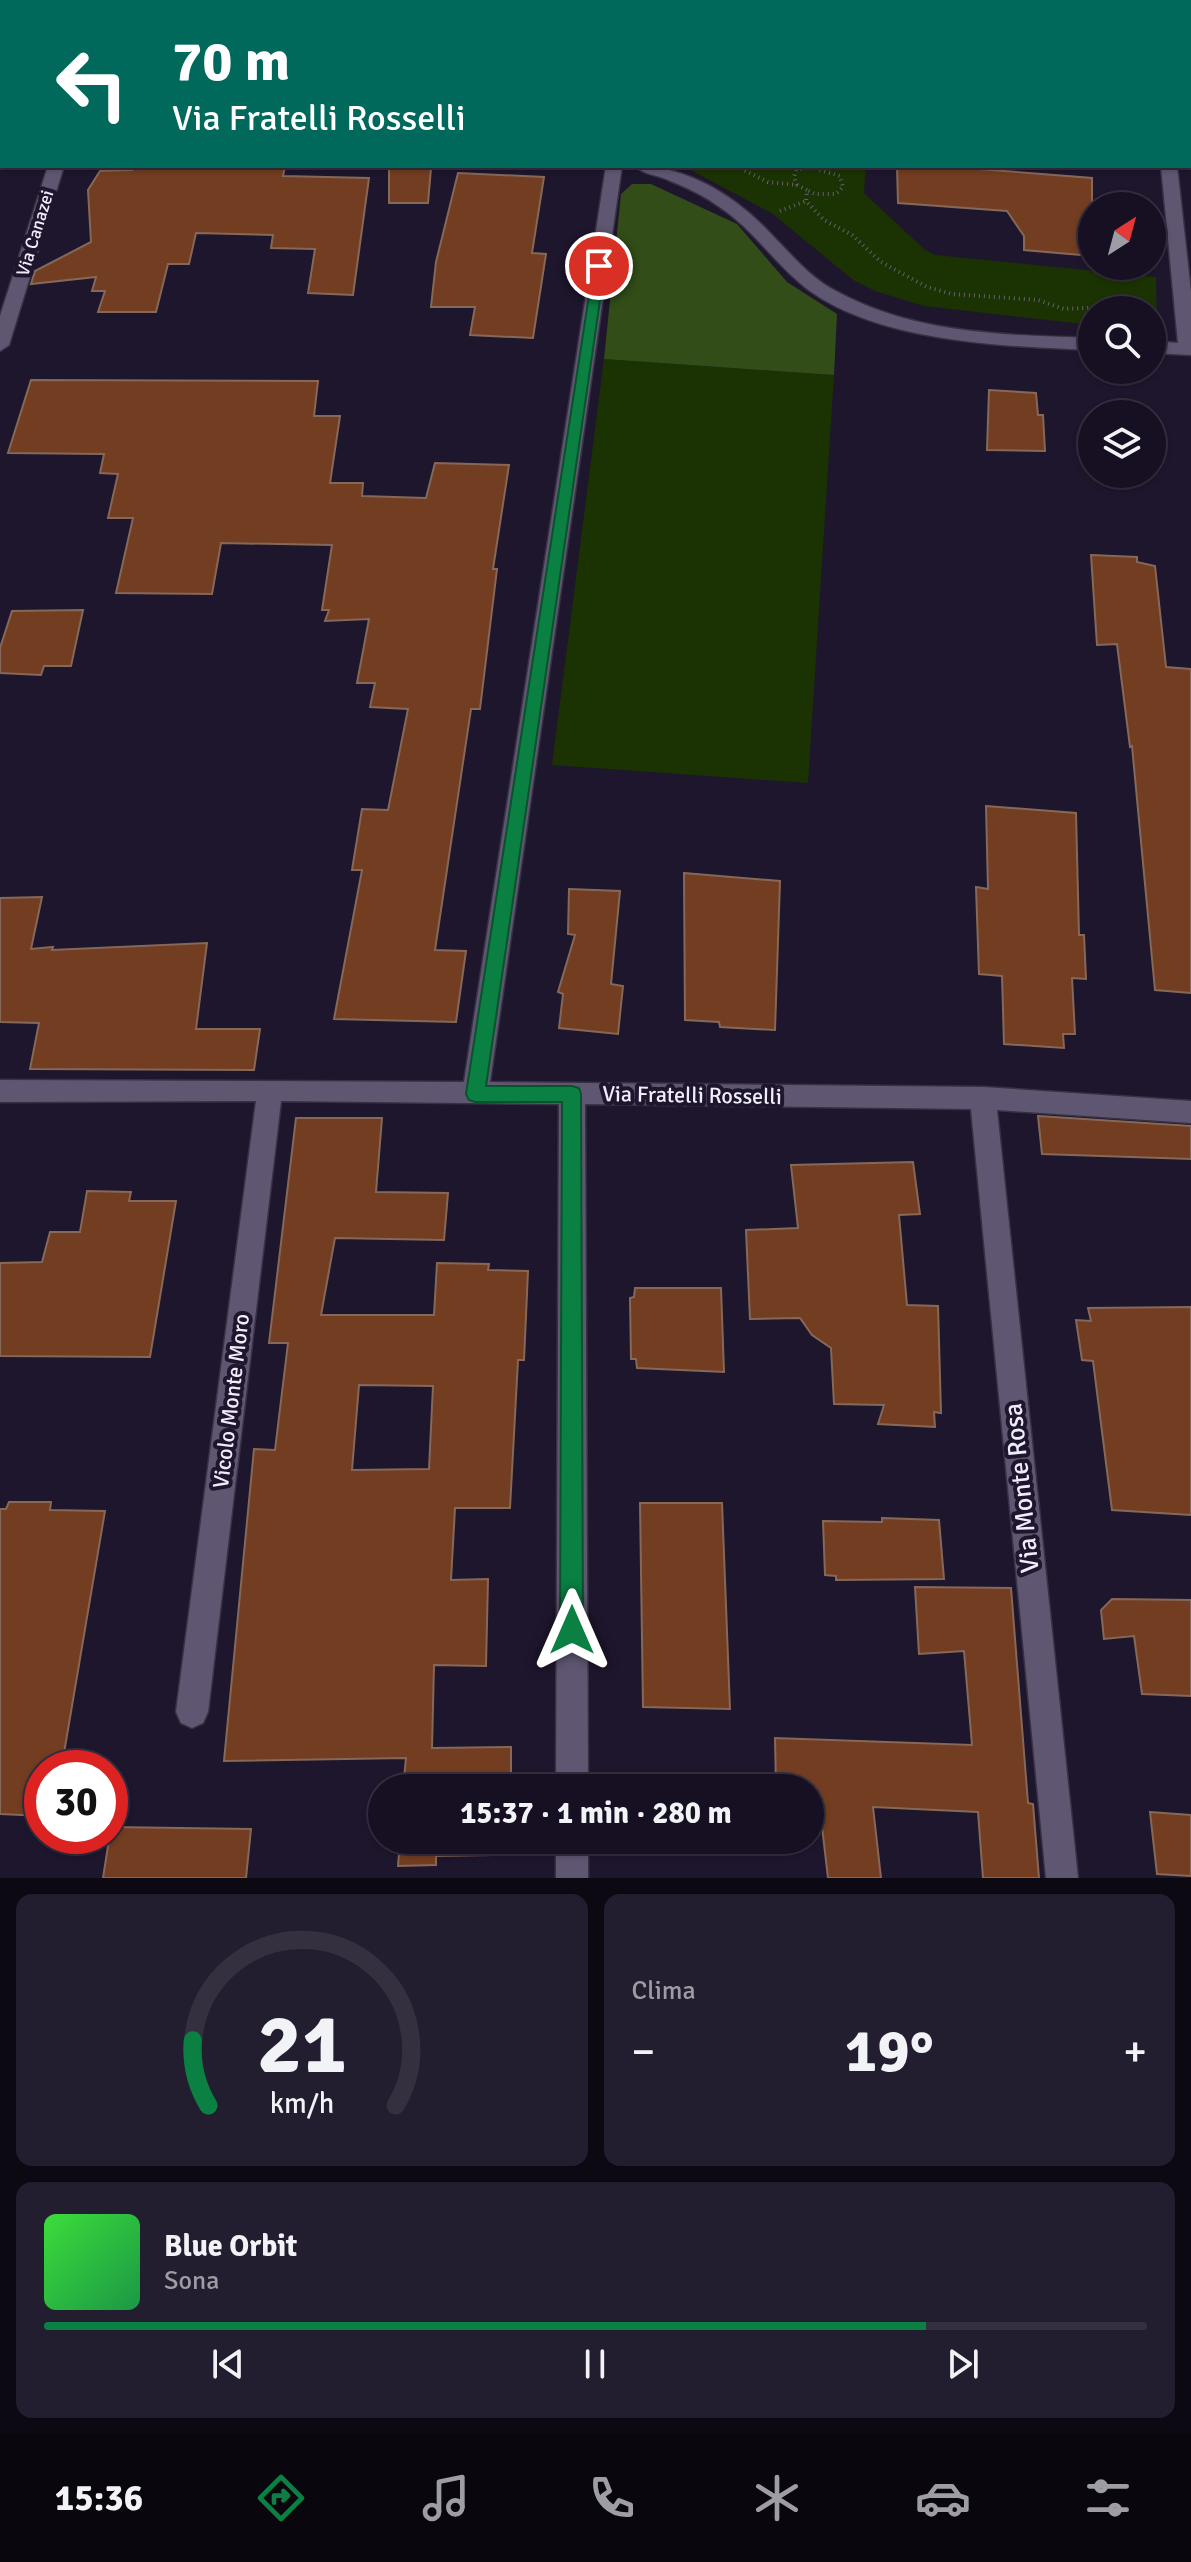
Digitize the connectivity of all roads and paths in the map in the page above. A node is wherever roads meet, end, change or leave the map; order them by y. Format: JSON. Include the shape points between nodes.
{"nodes":[{"id":1,"x":55,"y":168,"type":"edge"},
{"id":2,"x":614,"y":168,"type":"edge"},
{"id":3,"x":649,"y":168,"type":"edge"},
{"id":4,"x":740,"y":168,"type":"edge"},
{"id":5,"x":805,"y":168,"type":"edge"},
{"id":6,"x":813,"y":168,"type":"edge"},
{"id":7,"x":1169,"y":168,"type":"edge"},
{"id":8,"x":797,"y":185,"type":"junction"},
{"id":9,"x":807,"y":190,"type":"junction"},
{"id":10,"x":1078,"y":309,"type":"edge"},
{"id":11,"x":1078,"y":343,"type":"edge"},
{"id":12,"x":0,"y":345,"type":"edge"},
{"id":13,"x":1166,"y":348,"type":"edge"},
{"id":14,"x":1189,"y":349,"type":"edge"},
{"id":15,"x":270,"y":1090,"type":"junction"},
{"id":16,"x":0,"y":1091,"type":"edge"},
{"id":17,"x":475,"y":1094,"type":"junction"},
{"id":18,"x":572,"y":1094,"type":"junction"},
{"id":19,"x":983,"y":1098,"type":"junction"},
{"id":20,"x":1191,"y":1112,"type":"edge"},
{"id":21,"x":192,"y":1712,"type":"dead end"},
{"id":22,"x":572,"y":1774,"type":"edge"},
{"id":23,"x":572,"y":1854,"type":"edge"},
{"id":24,"x":572,"y":1878,"type":"edge"},
{"id":25,"x":1062,"y":1878,"type":"edge"}],
"edges":[{"from":1,"to":12,"type":"street","name":"Via Canazei"},
{"from":2,"to":17,"type":"street"},
{"from":3,"to":11,"type":"street","via":[[723,201],[815,286],[873,314],[917,330]]},
{"from":4,"to":8,"type":"path","via":[[768,182]]},
{"from":5,"to":8,"type":"path","via":[[796,170]]},
{"from":6,"to":9,"type":"path","via":[[840,176],[843,187],[836,194]]},
{"from":7,"to":14,"type":"street"},
{"from":8,"to":9,"type":"path"},
{"from":9,"to":10,"type":"path","via":[[806,201],[824,220],[852,235],[881,262],[927,287]]},
{"from":13,"to":14,"type":"street"},
{"from":15,"to":16,"type":"street","name":"Via Fratelli Rosselli"},
{"from":15,"to":17,"type":"street","name":"Via Fratelli Rosselli"},
{"from":15,"to":21,"type":"street","name":"Vicolo Monte Moro"},
{"from":17,"to":18,"type":"street","name":"Via Fratelli Rosselli"},
{"from":18,"to":19,"type":"street","name":"Via Fratelli Rosselli"},
{"from":18,"to":22,"type":"street"},
{"from":19,"to":20,"type":"street","name":"Via Fratelli Rosselli"},
{"from":19,"to":25,"type":"street","name":"Via Monte Rosa"},
{"from":23,"to":24,"type":"street"}]}
